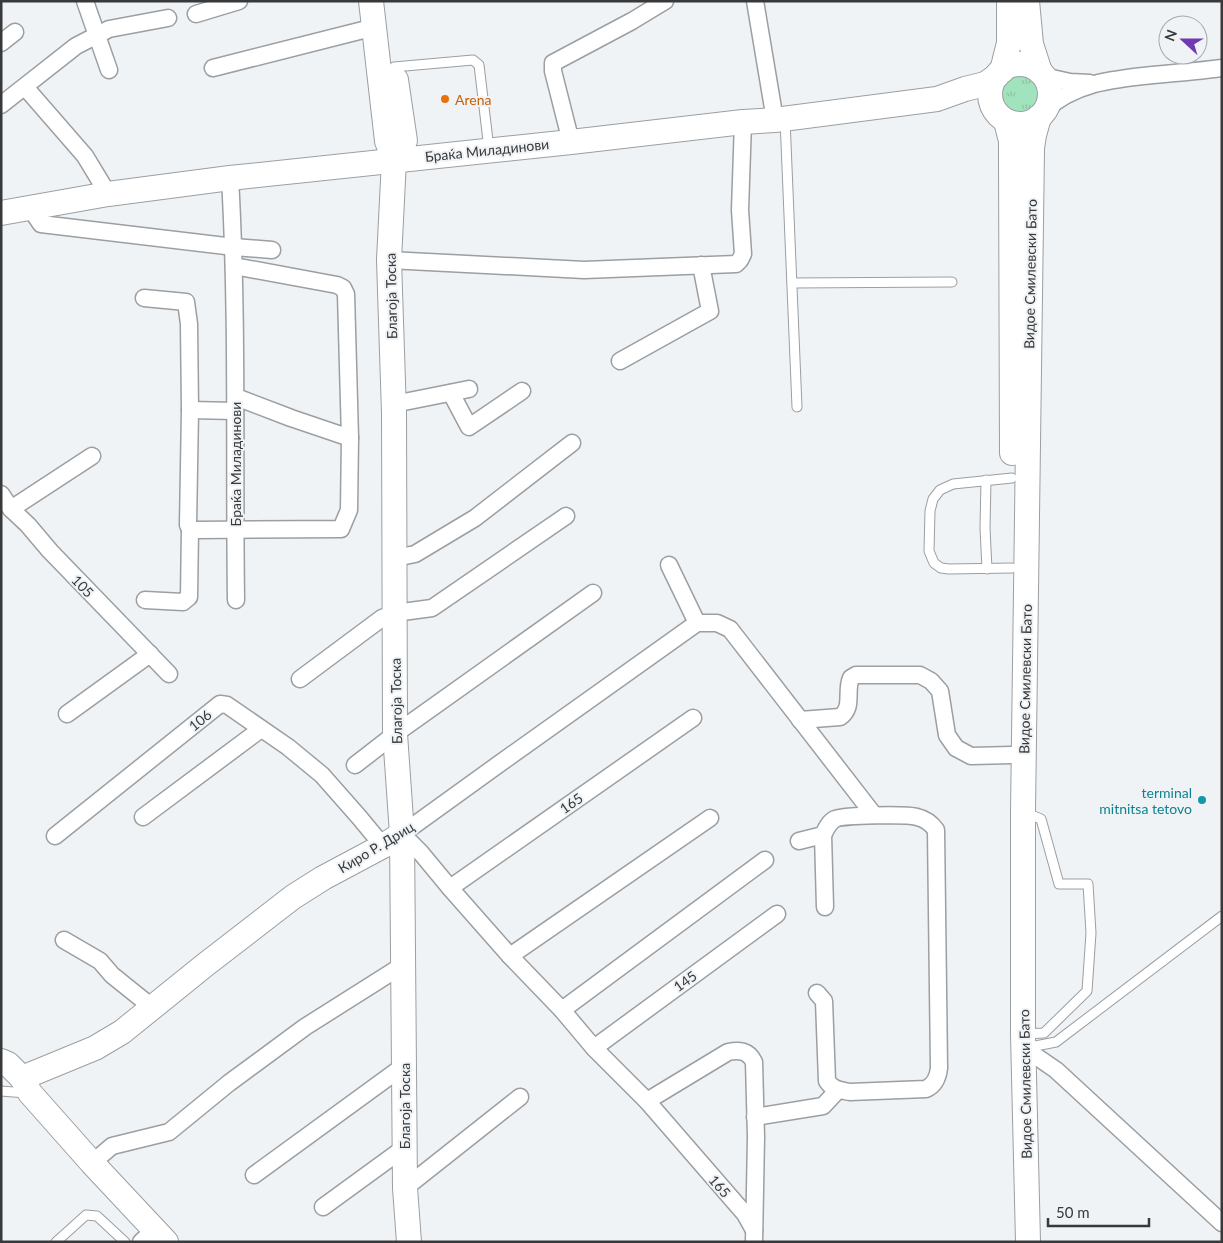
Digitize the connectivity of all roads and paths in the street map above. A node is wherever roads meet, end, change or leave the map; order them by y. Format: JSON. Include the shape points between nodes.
{"nodes":[{"id":1,"x":85,"y":1,"type":"edge"},
{"id":2,"x":239,"y":1,"type":"edge"},
{"id":3,"x":371,"y":1,"type":"edge"},
{"id":4,"x":386,"y":1,"type":"edge"},
{"id":5,"x":664,"y":1,"type":"edge"},
{"id":6,"x":755,"y":1,"type":"edge"},
{"id":7,"x":1009,"y":1,"type":"edge"},
{"id":8,"x":1027,"y":1,"type":"edge"},
{"id":9,"x":196,"y":14,"type":"dead end"},
{"id":10,"x":168,"y":18,"type":"dead end"},
{"id":11,"x":375,"y":27,"type":"junction"},
{"id":12,"x":15,"y":32,"type":"dead end"},
{"id":13,"x":98,"y":36,"type":"junction"},
{"id":14,"x":1,"y":43,"type":"edge"},
{"id":15,"x":394,"y":67,"type":"junction"},
{"id":16,"x":213,"y":68,"type":"dead end"},
{"id":17,"x":1222,"y":68,"type":"edge"},
{"id":18,"x":109,"y":70,"type":"dead end"},
{"id":19,"x":999,"y":73,"type":"junction"},
{"id":20,"x":1041,"y":74,"type":"junction"},
{"id":21,"x":1095,"y":83,"type":"junction"},
{"id":22,"x":25,"y":87,"type":"junction"},
{"id":23,"x":937,"y":99,"type":"junction"},
{"id":24,"x":1,"y":105,"type":"edge"},
{"id":25,"x":1041,"y":115,"type":"junction"},
{"id":26,"x":1001,"y":116,"type":"junction"},
{"id":27,"x":780,"y":119,"type":"junction"},
{"id":28,"x":743,"y":122,"type":"junction"},
{"id":29,"x":571,"y":142,"type":"junction"},
{"id":30,"x":489,"y":150,"type":"junction"},
{"id":31,"x":394,"y":160,"type":"junction"},
{"id":32,"x":230,"y":178,"type":"junction"},
{"id":33,"x":108,"y":194,"type":"junction"},
{"id":34,"x":30,"y":208,"type":"junction"},
{"id":35,"x":1,"y":213,"type":"edge"},
{"id":36,"x":234,"y":247,"type":"junction"},
{"id":37,"x":272,"y":250,"type":"dead end"},
{"id":38,"x":389,"y":260,"type":"junction"},
{"id":39,"x":701,"y":265,"type":"junction"},
{"id":40,"x":234,"y":266,"type":"junction"},
{"id":41,"x":952,"y":282,"type":"dead end"},
{"id":42,"x":792,"y":283,"type":"junction"},
{"id":43,"x":144,"y":298,"type":"dead end"},
{"id":44,"x":620,"y":361,"type":"dead end"},
{"id":45,"x":469,"y":389,"type":"dead end"},
{"id":46,"x":522,"y":391,"type":"dead end"},
{"id":47,"x":451,"y":393,"type":"junction"},
{"id":48,"x":235,"y":404,"type":"junction"},
{"id":49,"x":394,"y":404,"type":"junction"},
{"id":50,"x":798,"y":407,"type":"dead end"},
{"id":51,"x":190,"y":410,"type":"junction"},
{"id":52,"x":350,"y":438,"type":"junction"},
{"id":53,"x":572,"y":443,"type":"dead end"},
{"id":54,"x":92,"y":456,"type":"dead end"},
{"id":55,"x":1012,"y":478,"type":"junction"},
{"id":56,"x":986,"y":480,"type":"junction"},
{"id":57,"x":1,"y":494,"type":"edge"},
{"id":58,"x":11,"y":509,"type":"junction"},
{"id":59,"x":566,"y":516,"type":"dead end"},
{"id":60,"x":190,"y":529,"type":"junction"},
{"id":61,"x":235,"y":530,"type":"junction"},
{"id":62,"x":395,"y":558,"type":"junction"},
{"id":63,"x":669,"y":565,"type":"dead end"},
{"id":64,"x":1012,"y":568,"type":"junction"},
{"id":65,"x":987,"y":569,"type":"junction"},
{"id":66,"x":593,"y":593,"type":"dead end"},
{"id":67,"x":145,"y":600,"type":"dead end"},
{"id":68,"x":236,"y":600,"type":"dead end"},
{"id":69,"x":395,"y":613,"type":"junction"},
{"id":70,"x":697,"y":623,"type":"junction"},
{"id":71,"x":150,"y":654,"type":"junction"},
{"id":72,"x":169,"y":674,"type":"dead end"},
{"id":73,"x":300,"y":679,"type":"dead end"},
{"id":74,"x":67,"y":714,"type":"dead end"},
{"id":75,"x":693,"y":718,"type":"dead end"},
{"id":76,"x":800,"y":720,"type":"junction"},
{"id":77,"x":261,"y":729,"type":"junction"},
{"id":78,"x":396,"y":734,"type":"junction"},
{"id":79,"x":1012,"y":755,"type":"junction"},
{"id":80,"x":355,"y":765,"type":"dead end"},
{"id":81,"x":1023,"y":812,"type":"junction"},
{"id":82,"x":874,"y":815,"type":"junction"},
{"id":83,"x":143,"y":817,"type":"dead end"},
{"id":84,"x":710,"y":818,"type":"dead end"},
{"id":85,"x":823,"y":835,"type":"junction"},
{"id":86,"x":55,"y":836,"type":"dead end"},
{"id":87,"x":392,"y":840,"type":"junction"},
{"id":88,"x":800,"y":841,"type":"dead end"},
{"id":89,"x":765,"y":860,"type":"dead end"},
{"id":90,"x":450,"y":888,"type":"junction"},
{"id":91,"x":825,"y":907,"type":"dead end"},
{"id":92,"x":777,"y":914,"type":"dead end"},
{"id":93,"x":1222,"y":916,"type":"edge"},
{"id":94,"x":64,"y":940,"type":"dead end"},
{"id":95,"x":510,"y":956,"type":"junction"},
{"id":96,"x":403,"y":964,"type":"junction"},
{"id":97,"x":817,"y":993,"type":"dead end"},
{"id":98,"x":153,"y":1008,"type":"junction"},
{"id":99,"x":562,"y":1010,"type":"junction"},
{"id":100,"x":1024,"y":1041,"type":"junction"},
{"id":101,"x":594,"y":1048,"type":"junction"},
{"id":102,"x":1,"y":1061,"type":"edge"},
{"id":103,"x":405,"y":1065,"type":"junction"},
{"id":104,"x":26,"y":1085,"type":"junction"},
{"id":105,"x":838,"y":1090,"type":"junction"},
{"id":106,"x":1,"y":1091,"type":"edge"},
{"id":107,"x":520,"y":1097,"type":"dead end"},
{"id":108,"x":647,"y":1101,"type":"junction"},
{"id":109,"x":755,"y":1117,"type":"junction"},
{"id":110,"x":404,"y":1148,"type":"junction"},
{"id":111,"x":92,"y":1163,"type":"junction"},
{"id":112,"x":254,"y":1175,"type":"dead end"},
{"id":113,"x":405,"y":1188,"type":"junction"},
{"id":114,"x":323,"y":1207,"type":"dead end"},
{"id":115,"x":1222,"y":1223,"type":"edge"},
{"id":116,"x":754,"y":1236,"type":"edge"},
{"id":117,"x":154,"y":1237,"type":"edge"},
{"id":118,"x":56,"y":1242,"type":"edge"},
{"id":119,"x":126,"y":1242,"type":"edge"},
{"id":120,"x":409,"y":1242,"type":"edge"},
{"id":121,"x":1013,"y":1242,"type":"edge"},
{"id":122,"x":1028,"y":1242,"type":"edge"}],
"edges":[{"from":1,"to":13,"type":"street"},
{"from":2,"to":9,"type":"street"},
{"from":3,"to":11,"type":"street","name":"Благоја Тоска"},
{"from":4,"to":15,"type":"street","name":"Благоја Тоска"},
{"from":5,"to":29,"type":"street","via":[[553,63]]},
{"from":6,"to":27,"type":"street"},
{"from":7,"to":19,"type":"street","via":[[1009,43]]},
{"from":8,"to":20,"type":"street","via":[[1031,44]]},
{"from":10,"to":13,"type":"street","via":[[109,29]]},
{"from":11,"to":16,"type":"street"},
{"from":11,"to":31,"type":"street","name":"Благоја Тоска","via":[[387,141]]},
{"from":12,"to":14,"type":"street"},
{"from":13,"to":18,"type":"street"},
{"from":13,"to":22,"type":"street","via":[[76,46]]},
{"from":15,"to":30,"type":"lane","via":[[473,60],[479,65]]},
{"from":15,"to":31,"type":"street","name":"Благоја Тоска","via":[[404,141]]},
{"from":17,"to":21,"type":"street"},
{"from":19,"to":20,"type":"street","via":[[1009,67],[1025,65]]},
{"from":19,"to":23,"type":"street","via":[[985,84]]},
{"from":19,"to":26,"type":"street","via":[[991,87],[990,100]]},
{"from":20,"to":21,"type":"street","via":[[1070,82]]},
{"from":20,"to":25,"type":"street","via":[[1050,94]]},
{"from":21,"to":25,"type":"street","via":[[1062,97]]},
{"from":22,"to":24,"type":"street"},
{"from":22,"to":33,"type":"street","via":[[85,156]]},
{"from":23,"to":26,"type":"street","via":[[971,101]]},
{"from":23,"to":27,"type":"street","name":"Браќа Миладинови"},
{"from":25,"to":26,"type":"street","via":[[1028,123],[1017,124]]},
{"from":25,"to":81,"type":"street","name":"Видое Смилевски Бато","via":[[1032,148]]},
{"from":26,"to":55,"type":"street","name":"Видое Смилевски Бато","via":[[1011,141]]},
{"from":27,"to":28,"type":"street","name":"Браќа Миладинови"},
{"from":27,"to":42,"type":"lane"},
{"from":28,"to":29,"type":"street","name":"Браќа Миладинови"},
{"from":28,"to":39,"type":"street","via":[[740,210],[743,254],[736,264]]},
{"from":29,"to":30,"type":"street","name":"Браќа Миладинови"},
{"from":30,"to":31,"type":"street","name":"Браќа Миладинови"},
{"from":31,"to":32,"type":"street","name":"Браќа Миладинови"},
{"from":31,"to":38,"type":"street","name":"Благоја Тоска"},
{"from":32,"to":33,"type":"street","name":"Браќа Миладинови"},
{"from":32,"to":36,"type":"street","name":"Браќа Миладинови"},
{"from":33,"to":34,"type":"street","name":"Браќа Миладинови"},
{"from":34,"to":35,"type":"street","name":"Браќа Миладинови"},
{"from":34,"to":36,"type":"street","via":[[40,224]]},
{"from":36,"to":37,"type":"street"},
{"from":36,"to":40,"type":"street","name":"Браќа Миладинови"},
{"from":38,"to":39,"type":"street","via":[[584,270]]},
{"from":38,"to":49,"type":"street","name":"Благоја Тоска"},
{"from":39,"to":44,"type":"street","via":[[710,311]]},
{"from":40,"to":48,"type":"street","name":"Браќа Миладинови"},
{"from":40,"to":52,"type":"street","via":[[343,288],[346,294]]},
{"from":41,"to":42,"type":"lane"},
{"from":42,"to":50,"type":"lane"},
{"from":43,"to":51,"type":"street","via":[[186,302]]},
{"from":45,"to":47,"type":"street"},
{"from":46,"to":47,"type":"street","via":[[469,427]]},
{"from":47,"to":49,"type":"street"},
{"from":48,"to":51,"type":"street"},
{"from":48,"to":52,"type":"street"},
{"from":48,"to":61,"type":"street","name":"Браќа Миладинови"},
{"from":49,"to":62,"type":"street","name":"Благоја Тоска"},
{"from":51,"to":60,"type":"street"},
{"from":52,"to":61,"type":"street","via":[[349,510],[341,530]]},
{"from":53,"to":62,"type":"street","via":[[475,518],[415,554]]},
{"from":54,"to":58,"type":"street"},
{"from":55,"to":56,"type":"lane"},
{"from":55,"to":64,"type":"street","name":"Видое Смилевски Бато"},
{"from":56,"to":65,"type":"lane"},
{"from":56,"to":65,"type":"lane","via":[[953,484],[940,490],[930,511],[929,552],[934,563],[941,568]]},
{"from":57,"to":58,"type":"street","name":"105"},
{"from":58,"to":71,"type":"street","name":"105"},
{"from":59,"to":69,"type":"street","via":[[432,608]]},
{"from":60,"to":61,"type":"street"},
{"from":60,"to":67,"type":"street","via":[[189,597],[183,602]]},
{"from":61,"to":68,"type":"street","name":"Браќа Миладинови"},
{"from":62,"to":69,"type":"street","name":"Благоја Тоска"},
{"from":63,"to":70,"type":"street"},
{"from":64,"to":65,"type":"lane"},
{"from":64,"to":79,"type":"street","name":"Видое Смилевски Бато"},
{"from":66,"to":78,"type":"street"},
{"from":69,"to":73,"type":"street","via":[[370,626]]},
{"from":69,"to":78,"type":"street","name":"Благоја Тоска"},
{"from":70,"to":76,"type":"street","via":[[717,622],[730,630]]},
{"from":70,"to":87,"type":"street","name":"Киро Р. Дриц"},
{"from":71,"to":72,"type":"street","name":"105"},
{"from":71,"to":74,"type":"street"},
{"from":75,"to":90,"type":"street","name":"165"},
{"from":76,"to":79,"type":"street","via":[[845,714],[849,682],[856,676],[920,675],[940,691],[947,735],[956,748],[971,756]]},
{"from":76,"to":82,"type":"street"},
{"from":77,"to":83,"type":"street"},
{"from":77,"to":86,"type":"street","name":"106","via":[[227,705],[220,704]]},
{"from":77,"to":87,"type":"street","name":"106","via":[[322,775],[359,817]]},
{"from":78,"to":80,"type":"street"},
{"from":78,"to":87,"type":"street","name":"Благоја Тоска"},
{"from":79,"to":121,"type":"street","name":"Видое Смилевски Бато"},
{"from":81,"to":100,"type":"street","name":"Видое Смилевски Бато"},
{"from":81,"to":100,"type":"lane","via":[[1041,819],[1059,884],[1088,884],[1091,934],[1088,991],[1044,1033]]},
{"from":82,"to":85,"type":"street","via":[[835,818]]},
{"from":82,"to":105,"type":"street","via":[[916,816],[931,823],[936,830],[940,1068],[934,1082],[926,1089]]},
{"from":84,"to":95,"type":"street"},
{"from":85,"to":88,"type":"street"},
{"from":85,"to":91,"type":"street"},
{"from":87,"to":90,"type":"street","name":"165","via":[[421,853]]},
{"from":87,"to":96,"type":"street","name":"Благоја Тоска"},
{"from":87,"to":98,"type":"street","name":"Киро Р. Дриц","via":[[293,897]]},
{"from":89,"to":99,"type":"street"},
{"from":90,"to":95,"type":"street","name":"165"},
{"from":92,"to":101,"type":"street","name":"145"},
{"from":93,"to":100,"type":"lane","via":[[1056,1042]]},
{"from":94,"to":98,"type":"street","via":[[100,961],[112,975]]},
{"from":95,"to":99,"type":"street","name":"165"},
{"from":96,"to":103,"type":"street","name":"Благоја Тоска"},
{"from":96,"to":111,"type":"street","via":[[305,1027],[229,1082],[169,1132],[112,1146]]},
{"from":97,"to":105,"type":"street","via":[[824,1001],[827,1082]]},
{"from":98,"to":104,"type":"street","name":"Киро Р. Дриц","via":[[122,1032]]},
{"from":99,"to":101,"type":"street","name":"165"},
{"from":100,"to":115,"type":"street"},
{"from":100,"to":122,"type":"street","name":"Видое Смилевски Бато"},
{"from":101,"to":108,"type":"street","name":"165"},
{"from":102,"to":104,"type":"street","via":[[8,1064]]},
{"from":103,"to":110,"type":"street","name":"Благоја Тоска"},
{"from":103,"to":112,"type":"street"},
{"from":104,"to":106,"type":"lane"},
{"from":104,"to":111,"type":"street"},
{"from":105,"to":109,"type":"street","via":[[823,1106]]},
{"from":107,"to":113,"type":"street"},
{"from":108,"to":109,"type":"street","via":[[728,1052],[742,1050],[754,1062]]},
{"from":108,"to":116,"type":"street","name":"165","via":[[745,1214]]},
{"from":109,"to":116,"type":"street"},
{"from":110,"to":113,"type":"street","name":"Благоја Тоска"},
{"from":110,"to":114,"type":"street"},
{"from":111,"to":117,"type":"street"},
{"from":113,"to":120,"type":"street","name":"Благоја Тоска"},
{"from":118,"to":119,"type":"lane","via":[[86,1215],[97,1216]]}]}
